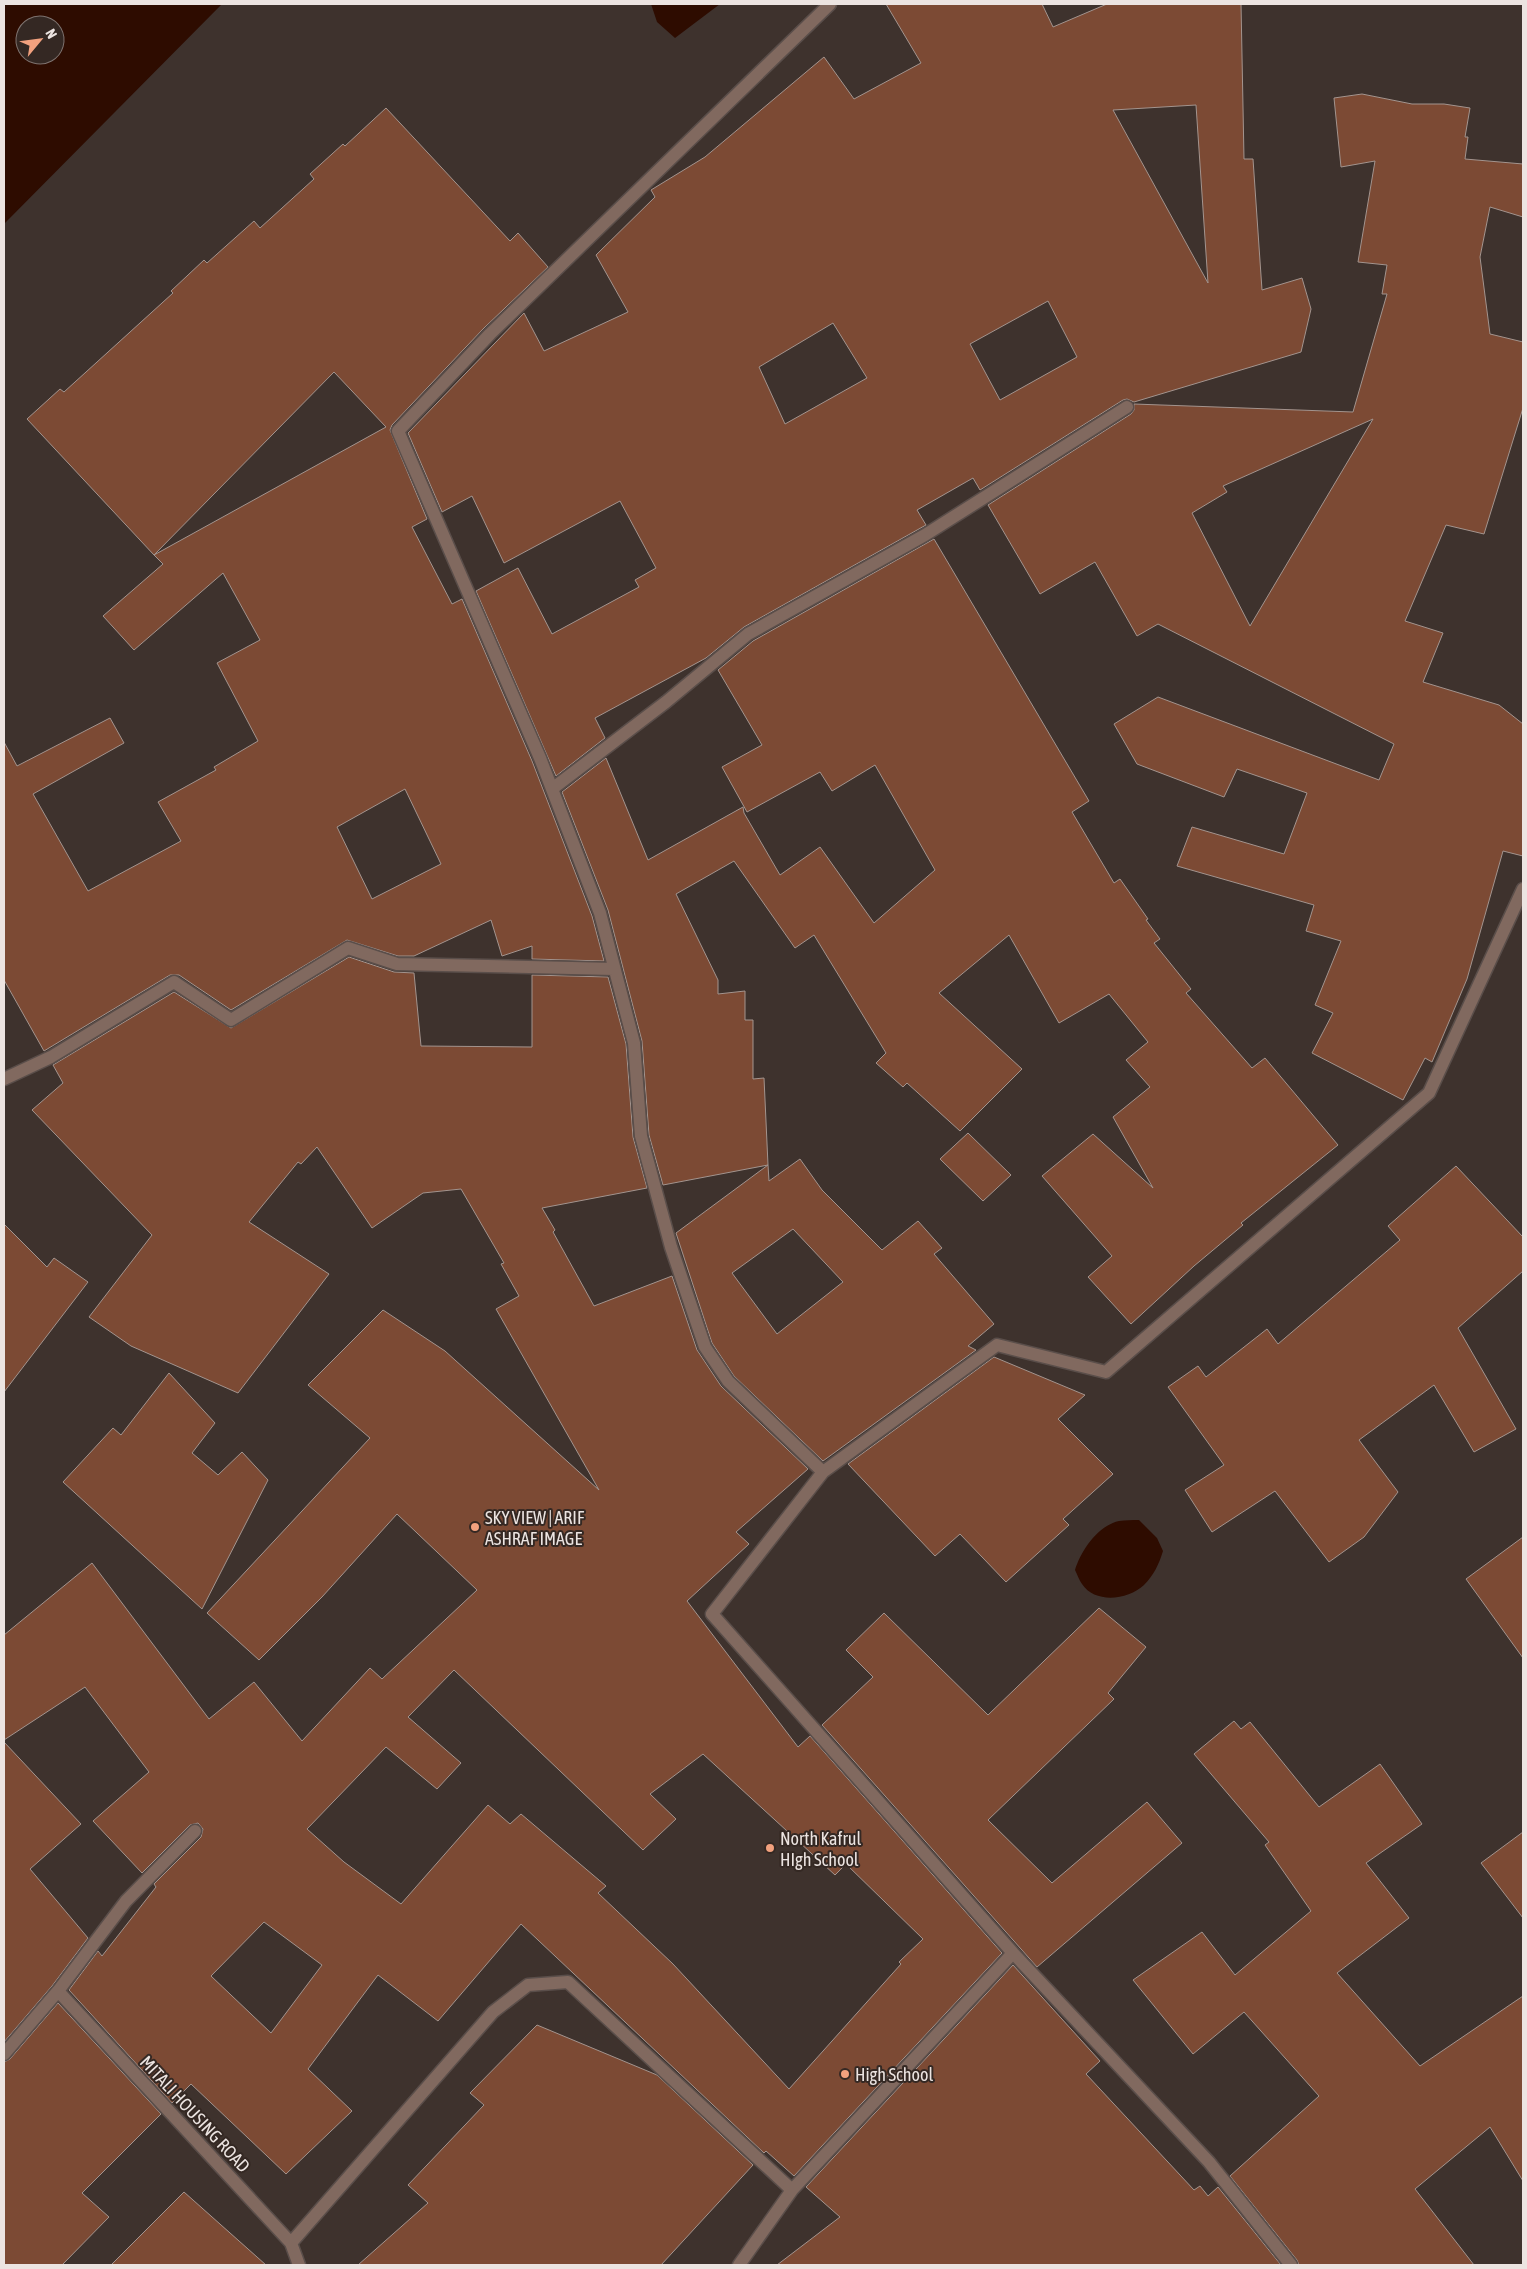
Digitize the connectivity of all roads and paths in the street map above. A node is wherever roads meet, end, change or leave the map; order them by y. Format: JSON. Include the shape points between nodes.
{"nodes":[{"id":1,"x":830,"y":4,"type":"edge"},
{"id":2,"x":1127,"y":407,"type":"dead end"},
{"id":3,"x":552,"y":789,"type":"junction"},
{"id":4,"x":1523,"y":889,"type":"edge"},
{"id":5,"x":614,"y":969,"type":"junction"},
{"id":6,"x":4,"y":1079,"type":"edge"},
{"id":7,"x":823,"y":1472,"type":"junction"},
{"id":8,"x":195,"y":1831,"type":"dead end"},
{"id":9,"x":1013,"y":1953,"type":"junction"},
{"id":10,"x":58,"y":1991,"type":"junction"},
{"id":11,"x":4,"y":2054,"type":"edge"},
{"id":12,"x":792,"y":2190,"type":"junction"},
{"id":13,"x":291,"y":2244,"type":"junction"},
{"id":14,"x":299,"y":2265,"type":"edge"},
{"id":15,"x":740,"y":2265,"type":"edge"},
{"id":16,"x":1291,"y":2265,"type":"edge"}],
"edges":[{"from":1,"to":3,"type":"street","via":[[490,334],[398,431]]},
{"from":2,"to":3,"type":"street","via":[[925,535],[748,634]]},
{"from":3,"to":5,"type":"street","via":[[600,913]]},
{"from":4,"to":7,"type":"street","via":[[1429,1093],[1106,1372],[997,1344]]},
{"from":5,"to":6,"type":"street","via":[[397,964],[348,948],[231,1020],[174,982],[51,1058]]},
{"from":5,"to":7,"type":"street","via":[[634,1043],[641,1136],[671,1246],[705,1347],[728,1381]]},
{"from":7,"to":9,"type":"street","via":[[712,1614]]},
{"from":8,"to":10,"type":"street","via":[[126,1901]]},
{"from":9,"to":12,"type":"street"},
{"from":9,"to":16,"type":"street","via":[[1210,2162]]},
{"from":10,"to":11,"type":"street"},
{"from":10,"to":13,"type":"street","name":"MITALI HOUSING ROAD"},
{"from":12,"to":13,"type":"street","via":[[568,1982],[528,1985],[493,2012]]},
{"from":12,"to":15,"type":"street"},
{"from":13,"to":14,"type":"street","name":"MITALI HOUSING ROAD"}]}
